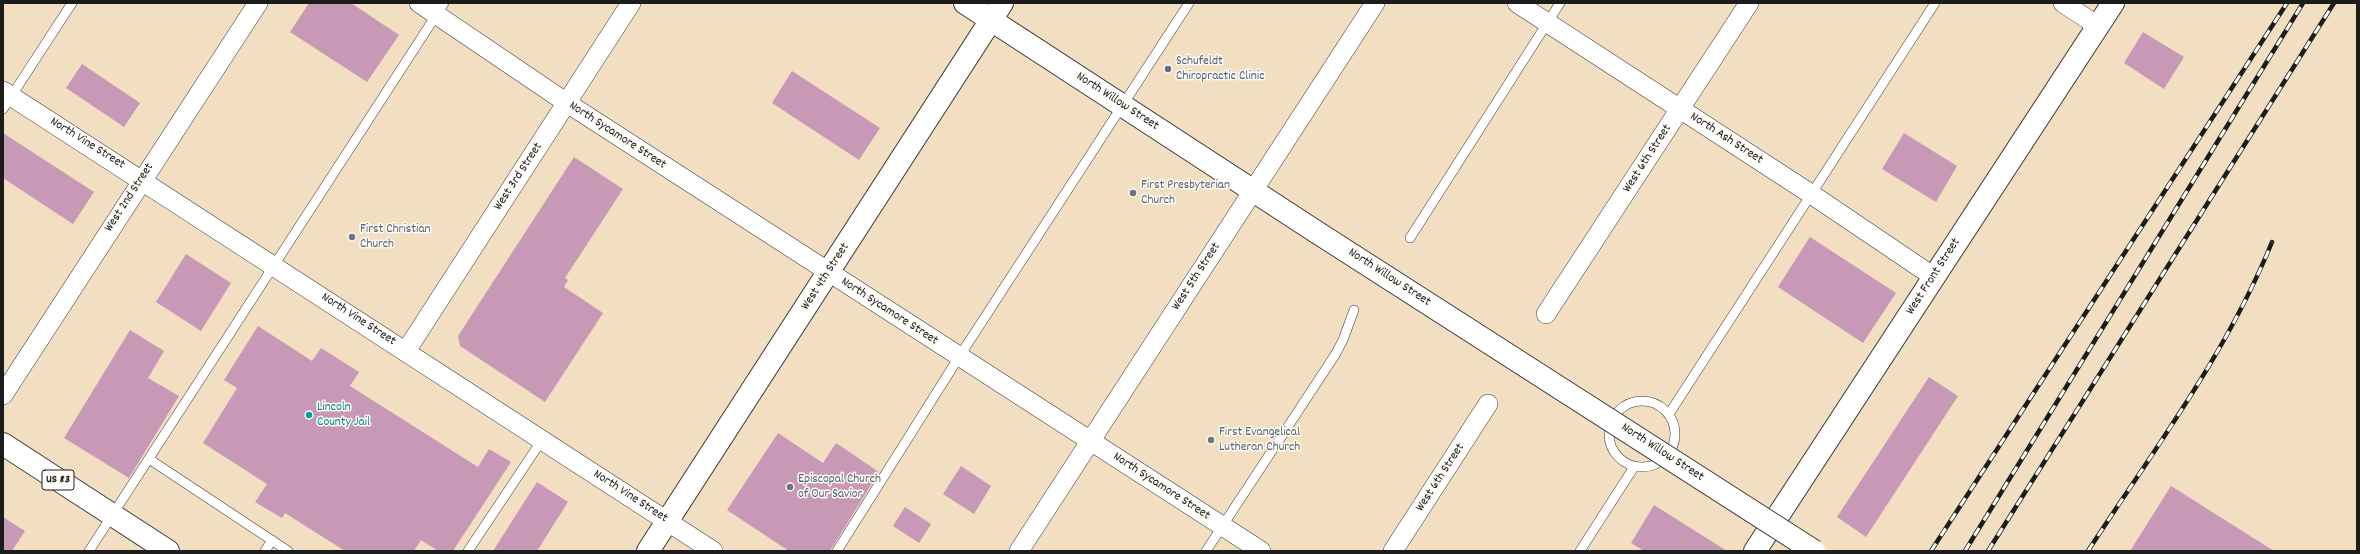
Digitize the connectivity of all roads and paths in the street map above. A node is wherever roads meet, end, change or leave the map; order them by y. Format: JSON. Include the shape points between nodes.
{"nodes":[{"id":1,"x":72,"y":3,"type":"edge"},
{"id":2,"x":258,"y":3,"type":"edge"},
{"id":3,"x":419,"y":3,"type":"edge"},
{"id":4,"x":632,"y":3,"type":"edge"},
{"id":5,"x":965,"y":3,"type":"edge"},
{"id":6,"x":1189,"y":3,"type":"edge"},
{"id":7,"x":1375,"y":3,"type":"edge"},
{"id":8,"x":1517,"y":3,"type":"edge"},
{"id":9,"x":1560,"y":3,"type":"edge"},
{"id":10,"x":1749,"y":3,"type":"edge"},
{"id":11,"x":1935,"y":3,"type":"edge"},
{"id":12,"x":2064,"y":3,"type":"edge"},
{"id":13,"x":2113,"y":3,"type":"edge"},
{"id":14,"x":440,"y":9,"type":"edge"},
{"id":15,"x":997,"y":12,"type":"edge"},
{"id":16,"x":1547,"y":23,"type":"junction"},
{"id":17,"x":2098,"y":26,"type":"junction"},
{"id":18,"x":6,"y":99,"type":"edge"},
{"id":19,"x":566,"y":103,"type":"junction"},
{"id":20,"x":1123,"y":106,"type":"junction"},
{"id":21,"x":1680,"y":109,"type":"junction"},
{"id":22,"x":142,"y":179,"type":"junction"},
{"id":23,"x":1253,"y":191,"type":"junction"},
{"id":24,"x":1811,"y":194,"type":"junction"},
{"id":25,"x":1410,"y":238,"type":"dead end"},
{"id":26,"x":273,"y":265,"type":"junction"},
{"id":27,"x":829,"y":272,"type":"junction"},
{"id":28,"x":1934,"y":277,"type":"junction"},
{"id":29,"x":1354,"y":310,"type":"dead end"},
{"id":30,"x":1546,"y":314,"type":"dead end"},
{"id":31,"x":406,"y":351,"type":"junction"},
{"id":32,"x":958,"y":357,"type":"junction"},
{"id":33,"x":3,"y":395,"type":"edge"},
{"id":34,"x":1488,"y":404,"type":"dead end"},
{"id":35,"x":1669,"y":414,"type":"junction"},
{"id":36,"x":542,"y":440,"type":"junction"},
{"id":37,"x":1090,"y":442,"type":"junction"},
{"id":38,"x":3,"y":444,"type":"edge"},
{"id":39,"x":1670,"y":452,"type":"junction"},
{"id":40,"x":149,"y":459,"type":"junction"},
{"id":41,"x":1634,"y":467,"type":"junction"},
{"id":42,"x":113,"y":515,"type":"junction"},
{"id":43,"x":1775,"y":520,"type":"junction"},
{"id":44,"x":667,"y":522,"type":"junction"},
{"id":45,"x":1222,"y":526,"type":"junction"},
{"id":46,"x":272,"y":540,"type":"junction"},
{"id":47,"x":90,"y":551,"type":"edge"},
{"id":48,"x":168,"y":551,"type":"edge"},
{"id":49,"x":265,"y":551,"type":"edge"},
{"id":50,"x":288,"y":551,"type":"edge"},
{"id":51,"x":468,"y":551,"type":"edge"},
{"id":52,"x":648,"y":551,"type":"edge"},
{"id":53,"x":713,"y":551,"type":"edge"},
{"id":54,"x":838,"y":551,"type":"edge"},
{"id":55,"x":1020,"y":551,"type":"edge"},
{"id":56,"x":1206,"y":551,"type":"edge"},
{"id":57,"x":1261,"y":551,"type":"edge"},
{"id":58,"x":1393,"y":551,"type":"edge"},
{"id":59,"x":1580,"y":551,"type":"edge"},
{"id":60,"x":1755,"y":551,"type":"edge"},
{"id":61,"x":1814,"y":551,"type":"edge"}],
"edges":[{"from":1,"to":18,"type":"lane"},
{"from":2,"to":22,"type":"street","name":"West 2nd Street"},
{"from":3,"to":14,"type":"street","name":"North Sycamore Street"},
{"from":4,"to":19,"type":"street","name":"West 3rd Street"},
{"from":5,"to":15,"type":"main road","name":"North Willow Street"},
{"from":6,"to":20,"type":"lane"},
{"from":7,"to":23,"type":"street","name":"West 5th Street"},
{"from":8,"to":16,"type":"street","name":"North Ash Street"},
{"from":9,"to":16,"type":"lane"},
{"from":10,"to":21,"type":"street","name":"West 6th Street"},
{"from":11,"to":24,"type":"lane"},
{"from":12,"to":17,"type":"street"},
{"from":13,"to":17,"type":"main road","name":"West Front Street"},
{"from":14,"to":19,"type":"street","name":"North Sycamore Street"},
{"from":14,"to":26,"type":"lane"},
{"from":15,"to":20,"type":"main road","name":"North Willow Street"},
{"from":15,"to":27,"type":"main road","name":"West 4th Street"},
{"from":16,"to":21,"type":"street","name":"North Ash Street"},
{"from":16,"to":25,"type":"lane"},
{"from":17,"to":28,"type":"main road","name":"West Front Street"},
{"from":18,"to":22,"type":"street","name":"North Vine Street"},
{"from":19,"to":27,"type":"street","name":"North Sycamore Street"},
{"from":19,"to":31,"type":"street","name":"West 3rd Street"},
{"from":20,"to":23,"type":"main road","name":"North Willow Street"},
{"from":20,"to":32,"type":"lane"},
{"from":21,"to":24,"type":"street","name":"North Ash Street"},
{"from":21,"to":30,"type":"street","name":"West 6th Street"},
{"from":22,"to":26,"type":"street","name":"North Vine Street"},
{"from":22,"to":33,"type":"street","name":"West 2nd Street"},
{"from":23,"to":37,"type":"street","name":"West 5th Street"},
{"from":23,"to":61,"type":"main road","name":"North Willow Street","bridge":true},
{"from":24,"to":28,"type":"street","name":"North Ash Street"},
{"from":24,"to":35,"type":"lane"},
{"from":26,"to":31,"type":"street","name":"North Vine Street"},
{"from":26,"to":40,"type":"lane"},
{"from":27,"to":32,"type":"street","name":"North Sycamore Street"},
{"from":27,"to":44,"type":"main road","name":"West 4th Street"},
{"from":28,"to":43,"type":"main road","name":"West Front Street"},
{"from":29,"to":45,"type":"lane","via":[[1335,355]]},
{"from":31,"to":36,"type":"street","name":"North Vine Street"},
{"from":32,"to":37,"type":"street","name":"North Sycamore Street"},
{"from":32,"to":54,"type":"lane"},
{"from":34,"to":58,"type":"street","name":"West 6th Street"},
{"from":35,"to":39,"type":"lane","via":[[1674,424],[1675,440]]},
{"from":35,"to":41,"type":"lane","via":[[1658,404],[1637,400],[1618,411],[1611,421],[1608,433],[1610,444],[1617,457]]},
{"from":36,"to":44,"type":"street","name":"North Vine Street"},
{"from":36,"to":51,"type":"lane"},
{"from":37,"to":45,"type":"street","name":"North Sycamore Street"},
{"from":37,"to":55,"type":"street","name":"West 5th Street"},
{"from":38,"to":42,"type":"main road","number":"US 83"},
{"from":39,"to":41,"type":"lane","via":[[1662,461],[1646,467]]},
{"from":39,"to":43,"type":"street","name":"North Willow Street"},
{"from":40,"to":42,"type":"lane"},
{"from":40,"to":46,"type":"lane"},
{"from":41,"to":59,"type":"lane"},
{"from":42,"to":47,"type":"lane"},
{"from":42,"to":48,"type":"main road","number":"US 83"},
{"from":43,"to":60,"type":"main road","name":"West Front Street"},
{"from":44,"to":52,"type":"main road","name":"West 4th Street"},
{"from":44,"to":53,"type":"street","name":"North Vine Street"},
{"from":45,"to":56,"type":"lane"},
{"from":45,"to":57,"type":"street","name":"North Sycamore Street"},
{"from":46,"to":49,"type":"lane"},
{"from":46,"to":50,"type":"lane"}]}
